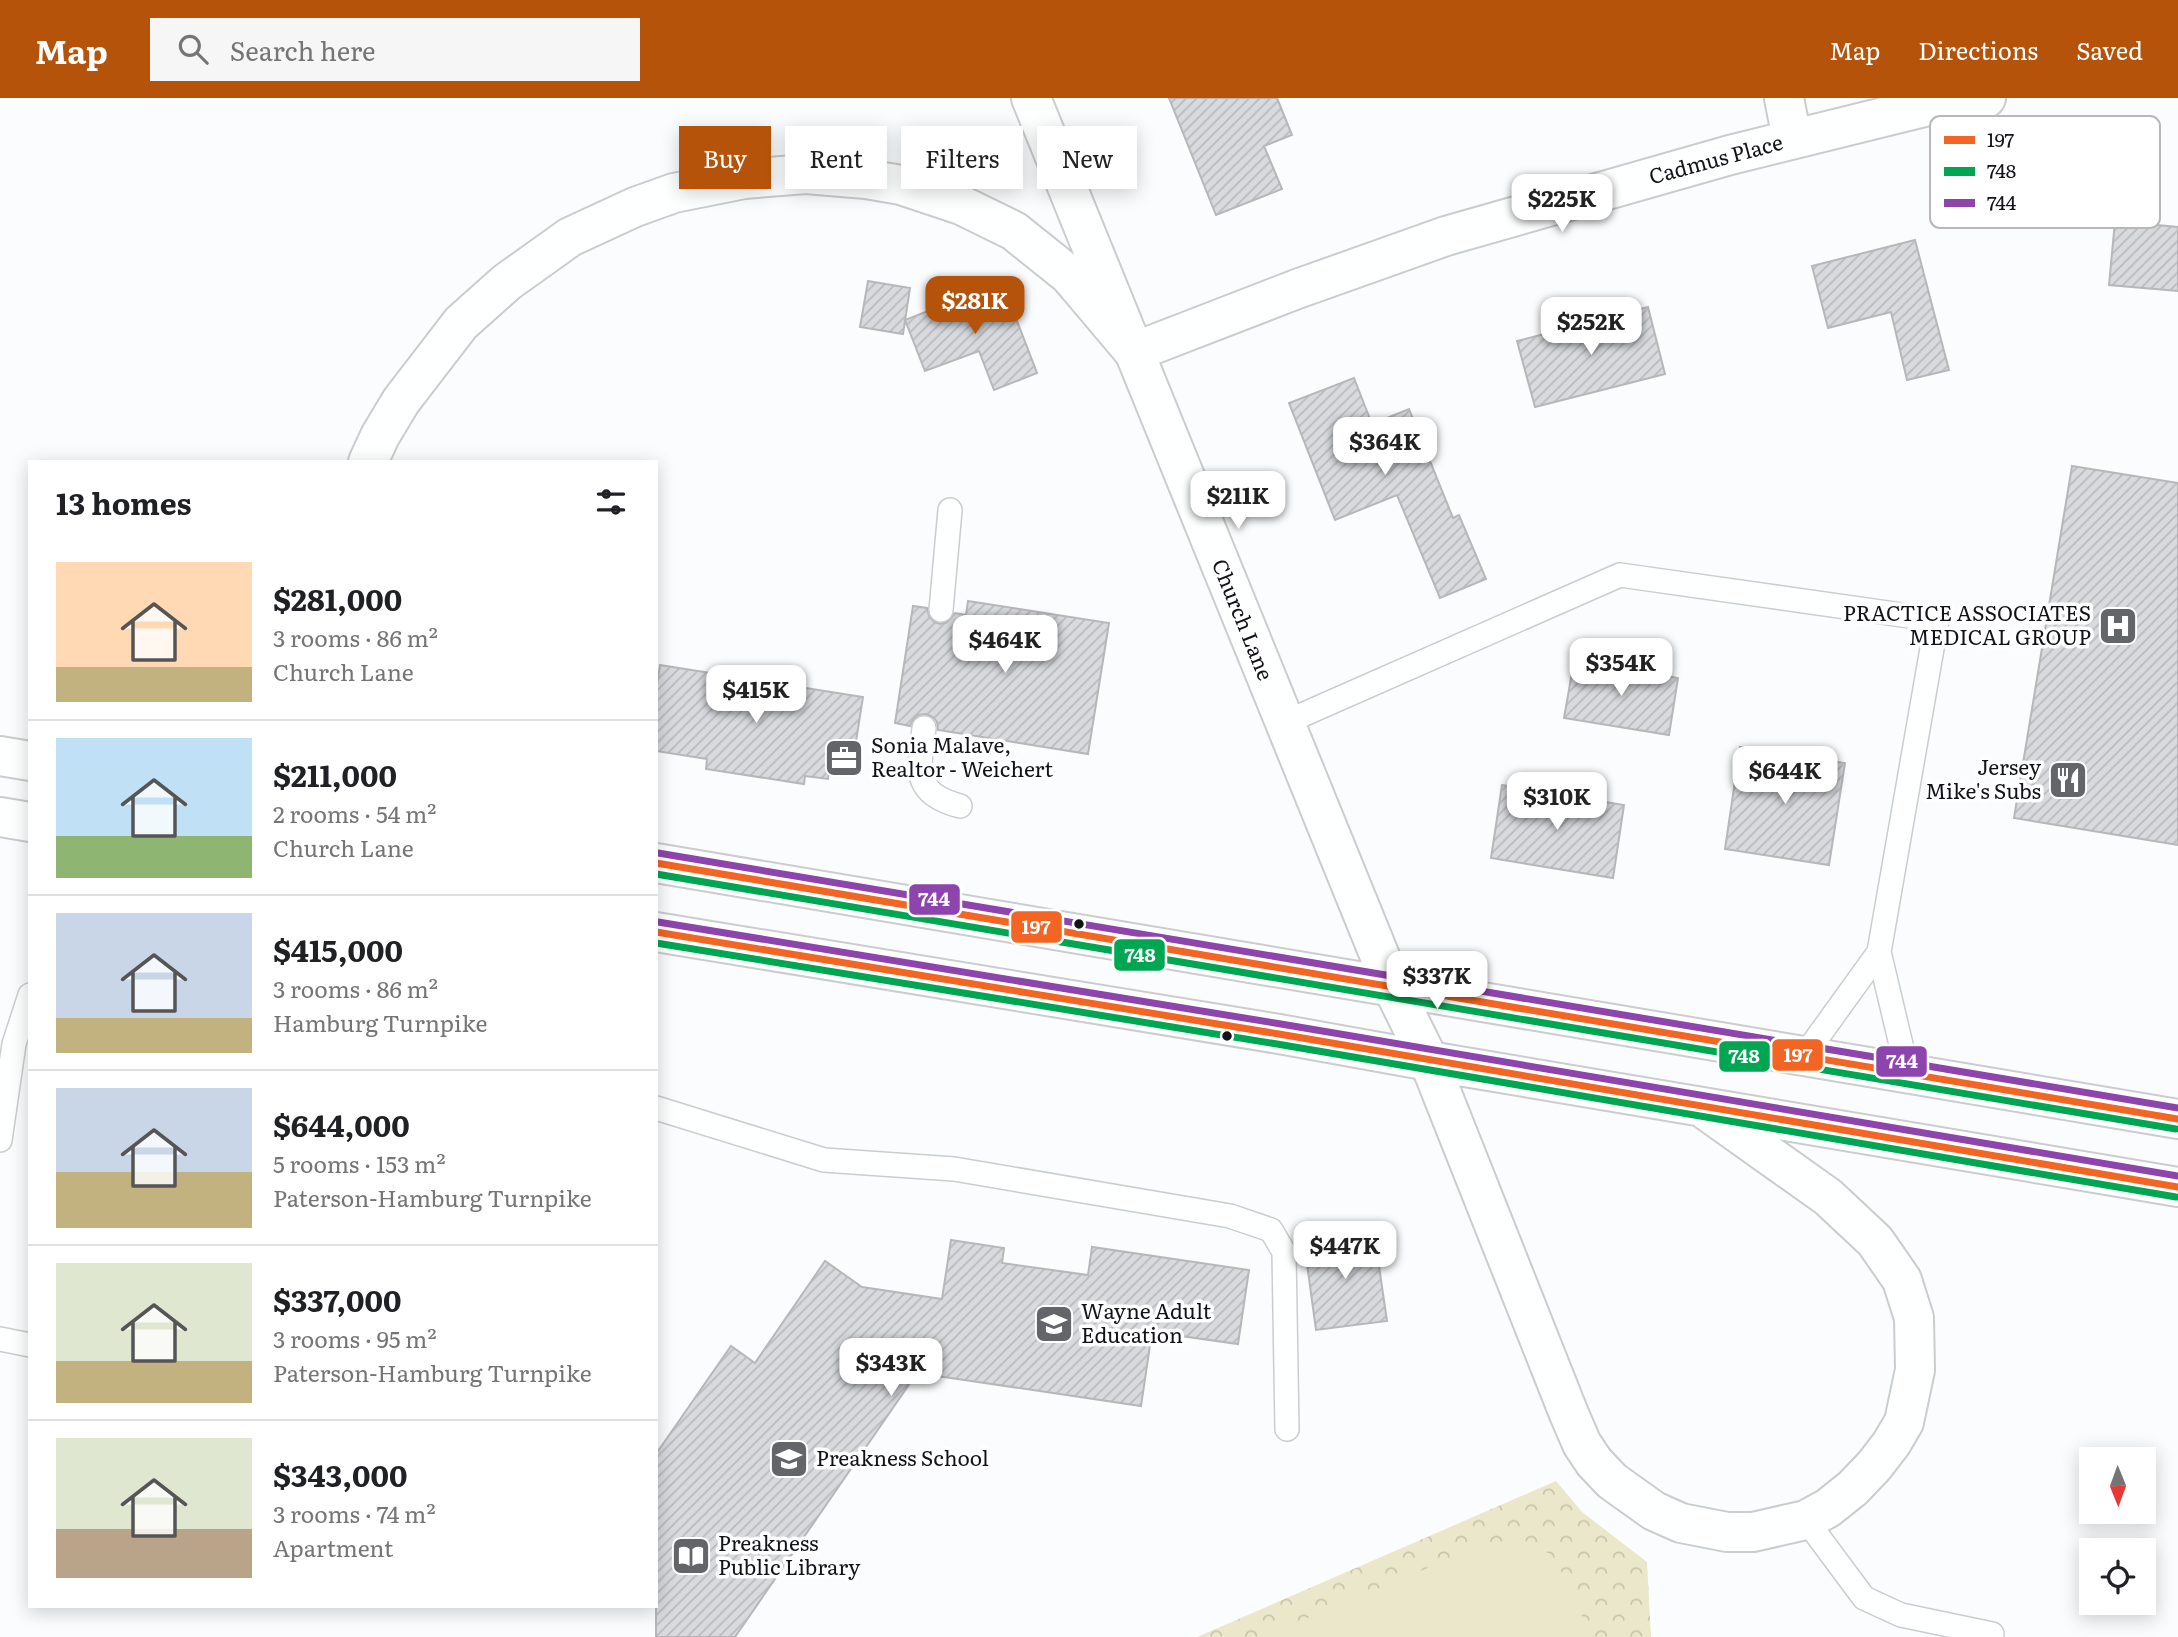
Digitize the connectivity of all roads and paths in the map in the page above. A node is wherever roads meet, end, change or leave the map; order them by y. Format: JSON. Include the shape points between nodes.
{"nodes":[{"id":1,"x":1031,"y":98,"type":"edge"},
{"id":2,"x":1784,"y":98,"type":"edge"},
{"id":3,"x":1986,"y":98,"type":"edge"},
{"id":4,"x":1792,"y":139,"type":"junction"},
{"id":5,"x":1134,"y":352,"type":"junction"},
{"id":6,"x":369,"y":460,"type":"edge"},
{"id":7,"x":950,"y":510,"type":"dead end"},
{"id":8,"x":941,"y":610,"type":"dead end"},
{"id":9,"x":1284,"y":723,"type":"junction"},
{"id":10,"x":924,"y":728,"type":"dead end"},
{"id":11,"x":0,"y":756,"type":"edge"},
{"id":12,"x":28,"y":761,"type":"edge"},
{"id":13,"x":960,"y":806,"type":"dead end"},
{"id":14,"x":0,"y":817,"type":"edge"},
{"id":15,"x":28,"y":822,"type":"edge"},
{"id":16,"x":658,"y":863,"type":"edge"},
{"id":17,"x":658,"y":932,"type":"edge"},
{"id":18,"x":1880,"y":952,"type":"junction"},
{"id":19,"x":1392,"y":986,"type":"junction"},
{"id":20,"x":28,"y":1001,"type":"edge"},
{"id":21,"x":1804,"y":1056,"type":"junction"},
{"id":22,"x":1429,"y":1061,"type":"junction"},
{"id":23,"x":1908,"y":1074,"type":"junction"},
{"id":24,"x":1700,"y":1106,"type":"junction"},
{"id":25,"x":665,"y":1112,"type":"edge"},
{"id":26,"x":2178,"y":1119,"type":"edge"},
{"id":27,"x":0,"y":1140,"type":"edge"},
{"id":28,"x":2178,"y":1187,"type":"edge"},
{"id":29,"x":0,"y":1339,"type":"edge"},
{"id":30,"x":28,"y":1345,"type":"edge"},
{"id":31,"x":1287,"y":1429,"type":"dead end"},
{"id":32,"x":1806,"y":1520,"type":"junction"},
{"id":33,"x":1992,"y":1634,"type":"dead end"}],
"edges":[{"from":1,"to":5,"type":"main road","name":"Church Lane"},
{"from":2,"to":4,"type":"main road"},
{"from":3,"to":4,"type":"main road","name":"Cadmus Place","via":[[1928,106]]},
{"from":4,"to":5,"type":"main road","name":"Cadmus Place","via":[[1446,236]]},
{"from":5,"to":6,"type":"main road","via":[[1069,275],[1014,231],[961,205],[866,179],[806,174],[744,178],[674,193],[635,207],[570,237],[507,282],[461,323],[401,401]]},
{"from":5,"to":9,"type":"main road","name":"Church Lane"},
{"from":7,"to":8,"type":"lane"},
{"from":9,"to":18,"type":"lane","via":[[1620,575],[1937,620]]},
{"from":9,"to":19,"type":"main road","name":"Church Lane"},
{"from":10,"to":13,"type":"lane","via":[[919,769],[925,787],[941,801]]},
{"from":11,"to":12,"type":"main road"},
{"from":14,"to":15,"type":"main road"},
{"from":16,"to":19,"type":"main road"},
{"from":17,"to":22,"type":"main road"},
{"from":18,"to":21,"type":"lane"},
{"from":18,"to":23,"type":"lane"},
{"from":19,"to":21,"type":"main road"},
{"from":19,"to":22,"type":"main road","name":"Church Lane"},
{"from":20,"to":27,"type":"lane","via":[[14,1044]]},
{"from":21,"to":23,"type":"main road"},
{"from":22,"to":24,"type":"main road"},
{"from":22,"to":32,"type":"main road","name":"Church Lane","via":[[1569,1414],[1594,1462],[1654,1511],[1681,1523],[1753,1532]]},
{"from":23,"to":26,"type":"main road"},
{"from":24,"to":28,"type":"main road"},
{"from":24,"to":32,"type":"main road","name":"Church Lane","via":[[1828,1198],[1875,1241],[1902,1280],[1914,1318],[1915,1370],[1903,1422],[1886,1451],[1853,1488]]},
{"from":25,"to":31,"type":"lane","via":[[824,1160],[954,1169],[1230,1216],[1271,1230],[1284,1252]]},
{"from":29,"to":30,"type":"lane"},
{"from":32,"to":33,"type":"lane","via":[[1864,1598],[1901,1615]]}]}
